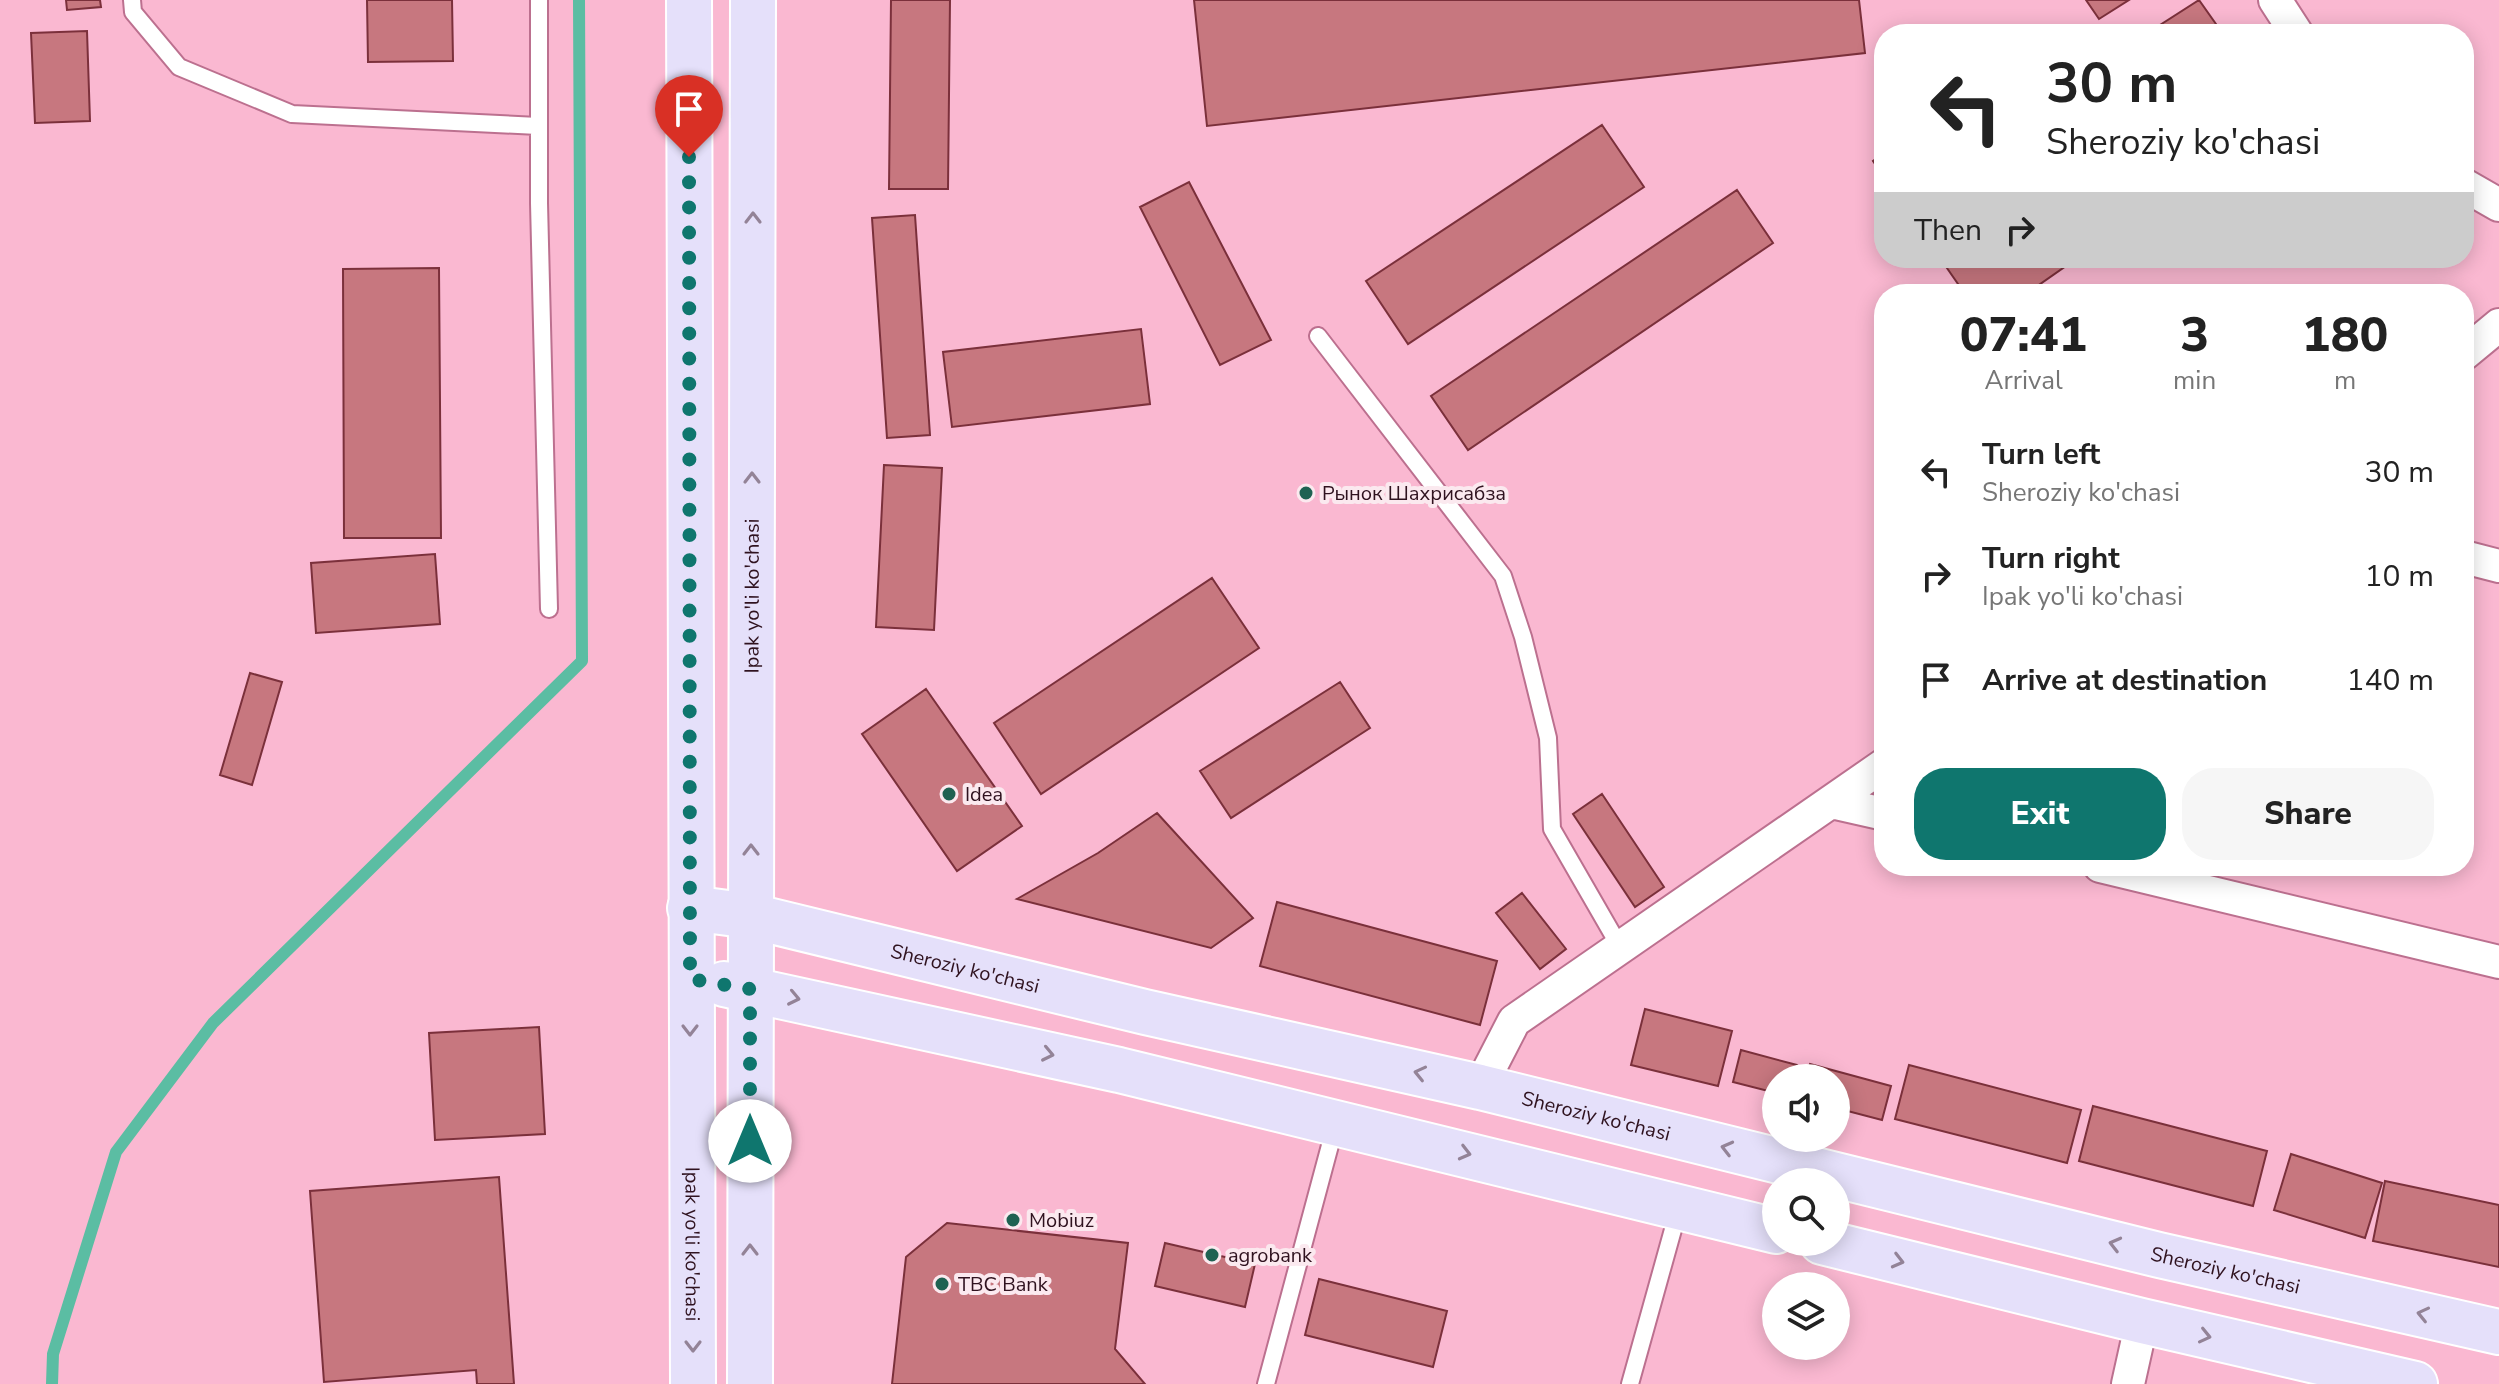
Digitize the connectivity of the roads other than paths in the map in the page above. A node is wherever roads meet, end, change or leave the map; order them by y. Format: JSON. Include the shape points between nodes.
{"nodes":[{"id":1,"x":132,"y":0,"type":"edge"},
{"id":2,"x":539,"y":0,"type":"edge"},
{"id":3,"x":689,"y":0,"type":"edge"},
{"id":4,"x":753,"y":0,"type":"edge"},
{"id":5,"x":2275,"y":0,"type":"edge"},
{"id":6,"x":2291,"y":24,"type":"edge"},
{"id":7,"x":538,"y":126,"type":"junction"},
{"id":8,"x":2474,"y":191,"type":"edge"},
{"id":9,"x":2499,"y":205,"type":"edge"},
{"id":10,"x":2499,"y":325,"type":"edge"},
{"id":11,"x":1318,"y":336,"type":"dead end"},
{"id":12,"x":2474,"y":346,"type":"edge"},
{"id":13,"x":2474,"y":560,"type":"edge"},
{"id":14,"x":2499,"y":566,"type":"edge"},
{"id":15,"x":549,"y":609,"type":"dead end"},
{"id":16,"x":1874,"y":772,"type":"edge"},
{"id":17,"x":1831,"y":802,"type":"junction"},
{"id":18,"x":1874,"y":812,"type":"edge"},
{"id":19,"x":2142,"y":876,"type":"edge"},
{"id":20,"x":690,"y":908,"type":"junction"},
{"id":21,"x":751,"y":916,"type":"junction"},
{"id":22,"x":1620,"y":947,"type":"junction"},
{"id":23,"x":2499,"y":962,"type":"edge"},
{"id":24,"x":690,"y":979,"type":"junction"},
{"id":25,"x":750,"y":989,"type":"junction"},
{"id":26,"x":1480,"y":1087,"type":"junction"},
{"id":27,"x":1337,"y":1122,"type":"junction"},
{"id":28,"x":1680,"y":1207,"type":"junction"},
{"id":29,"x":1762,"y":1228,"type":"edge"},
{"id":30,"x":1850,"y":1249,"type":"edge"},
{"id":31,"x":2142,"y":1321,"type":"junction"},
{"id":32,"x":2499,"y":1332,"type":"edge"},
{"id":33,"x":693,"y":1384,"type":"edge"},
{"id":34,"x":750,"y":1384,"type":"edge"},
{"id":35,"x":1266,"y":1384,"type":"edge"},
{"id":36,"x":1630,"y":1384,"type":"edge"},
{"id":37,"x":2128,"y":1384,"type":"edge"},
{"id":38,"x":2415,"y":1384,"type":"edge"}],
"edges":[{"from":1,"to":7,"type":"lane","via":[[133,12],[179,67],[292,114]]},
{"from":2,"to":7,"type":"lane"},
{"from":3,"to":20,"type":"main road","name":"Ipak yo'li ko'chasi"},
{"from":21,"to":4,"type":"main road","name":"Ipak yo'li ko'chasi","one_way":true},
{"from":5,"to":6,"type":"street"},
{"from":7,"to":15,"type":"lane"},
{"from":8,"to":9,"type":"street"},
{"from":10,"to":12,"type":"street"},
{"from":11,"to":22,"type":"lane","via":[[1503,576],[1548,738],[1552,829]]},
{"from":13,"to":14,"type":"street"},
{"from":16,"to":17,"type":"street"},
{"from":17,"to":18,"type":"street"},
{"from":17,"to":22,"type":"street"},
{"from":19,"to":23,"type":"street"},
{"from":20,"to":21,"type":"main road","name":"Sheroziy ko'chasi"},
{"from":20,"to":24,"type":"main road","name":"Ipak yo'li ko'chasi"},
{"from":21,"to":25,"type":"main road","name":"Ipak yo'li ko'chasi"},
{"from":26,"to":21,"type":"main road","name":"Sheroziy ko'chasi","one_way":true},
{"from":22,"to":26,"type":"street","via":[[1514,1021]]},
{"from":24,"to":25,"type":"main road"},
{"from":24,"to":33,"type":"main road","name":"Ipak yo'li ko'chasi","one_way":true},
{"from":25,"to":27,"type":"main road","one_way":true},
{"from":34,"to":25,"type":"main road","name":"Ipak yo'li ko'chasi","one_way":true},
{"from":32,"to":26,"type":"main road","name":"Sheroziy ko'chasi","one_way":true,"via":[[2159,1255]]},
{"from":27,"to":28,"type":"main road","one_way":true},
{"from":27,"to":35,"type":"lane"},
{"from":28,"to":29,"type":"main road"},
{"from":28,"to":36,"type":"lane"},
{"from":30,"to":31,"type":"main road","one_way":true},
{"from":31,"to":37,"type":"street"},
{"from":31,"to":38,"type":"main road","one_way":true}]}
